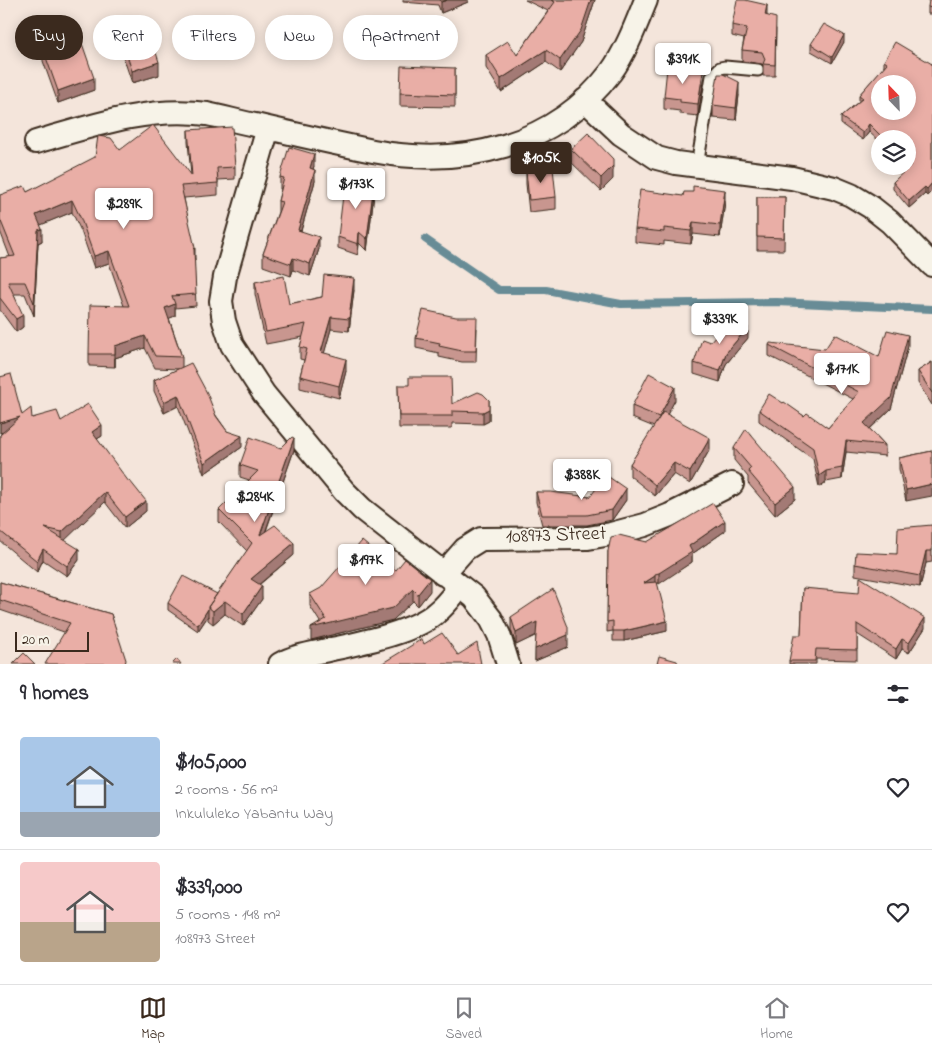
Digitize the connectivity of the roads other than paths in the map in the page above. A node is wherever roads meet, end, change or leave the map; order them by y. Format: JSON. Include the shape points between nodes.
{"nodes":[{"id":1,"x":646,"y":0,"type":"edge"},
{"id":2,"x":758,"y":70,"type":"dead end"},
{"id":3,"x":585,"y":100,"type":"junction"},
{"id":4,"x":268,"y":128,"type":"junction"},
{"id":5,"x":36,"y":142,"type":"dead end"},
{"id":6,"x":697,"y":166,"type":"junction"},
{"id":7,"x":932,"y":265,"type":"edge"},
{"id":8,"x":732,"y":484,"type":"dead end"},
{"id":9,"x":452,"y":580,"type":"junction"},
{"id":10,"x":280,"y":664,"type":"edge"},
{"id":11,"x":508,"y":664,"type":"edge"}],
"edges":[{"from":1,"to":3,"type":"street","via":[[612,71]]},
{"from":2,"to":6,"type":"lane","via":[[725,67],[715,71]]},
{"from":3,"to":4,"type":"street","via":[[552,126],[524,139],[490,151],[450,157],[375,151]]},
{"from":3,"to":6,"type":"street","via":[[651,155]]},
{"from":4,"to":5,"type":"street","via":[[206,114],[169,112],[113,119]]},
{"from":4,"to":9,"type":"street","via":[[225,277],[222,301],[232,345],[264,394],[344,491]]},
{"from":6,"to":7,"type":"street","via":[[792,178],[851,195],[890,222]]},
{"from":8,"to":9,"type":"street","name":"108973 Street","via":[[646,525],[611,534],[588,538],[481,539],[465,549]]},
{"from":9,"to":10,"type":"street","name":"108973 Street","via":[[436,614],[421,622],[398,632],[302,655]]},
{"from":9,"to":11,"type":"street","via":[[474,597],[491,619]]}]}
